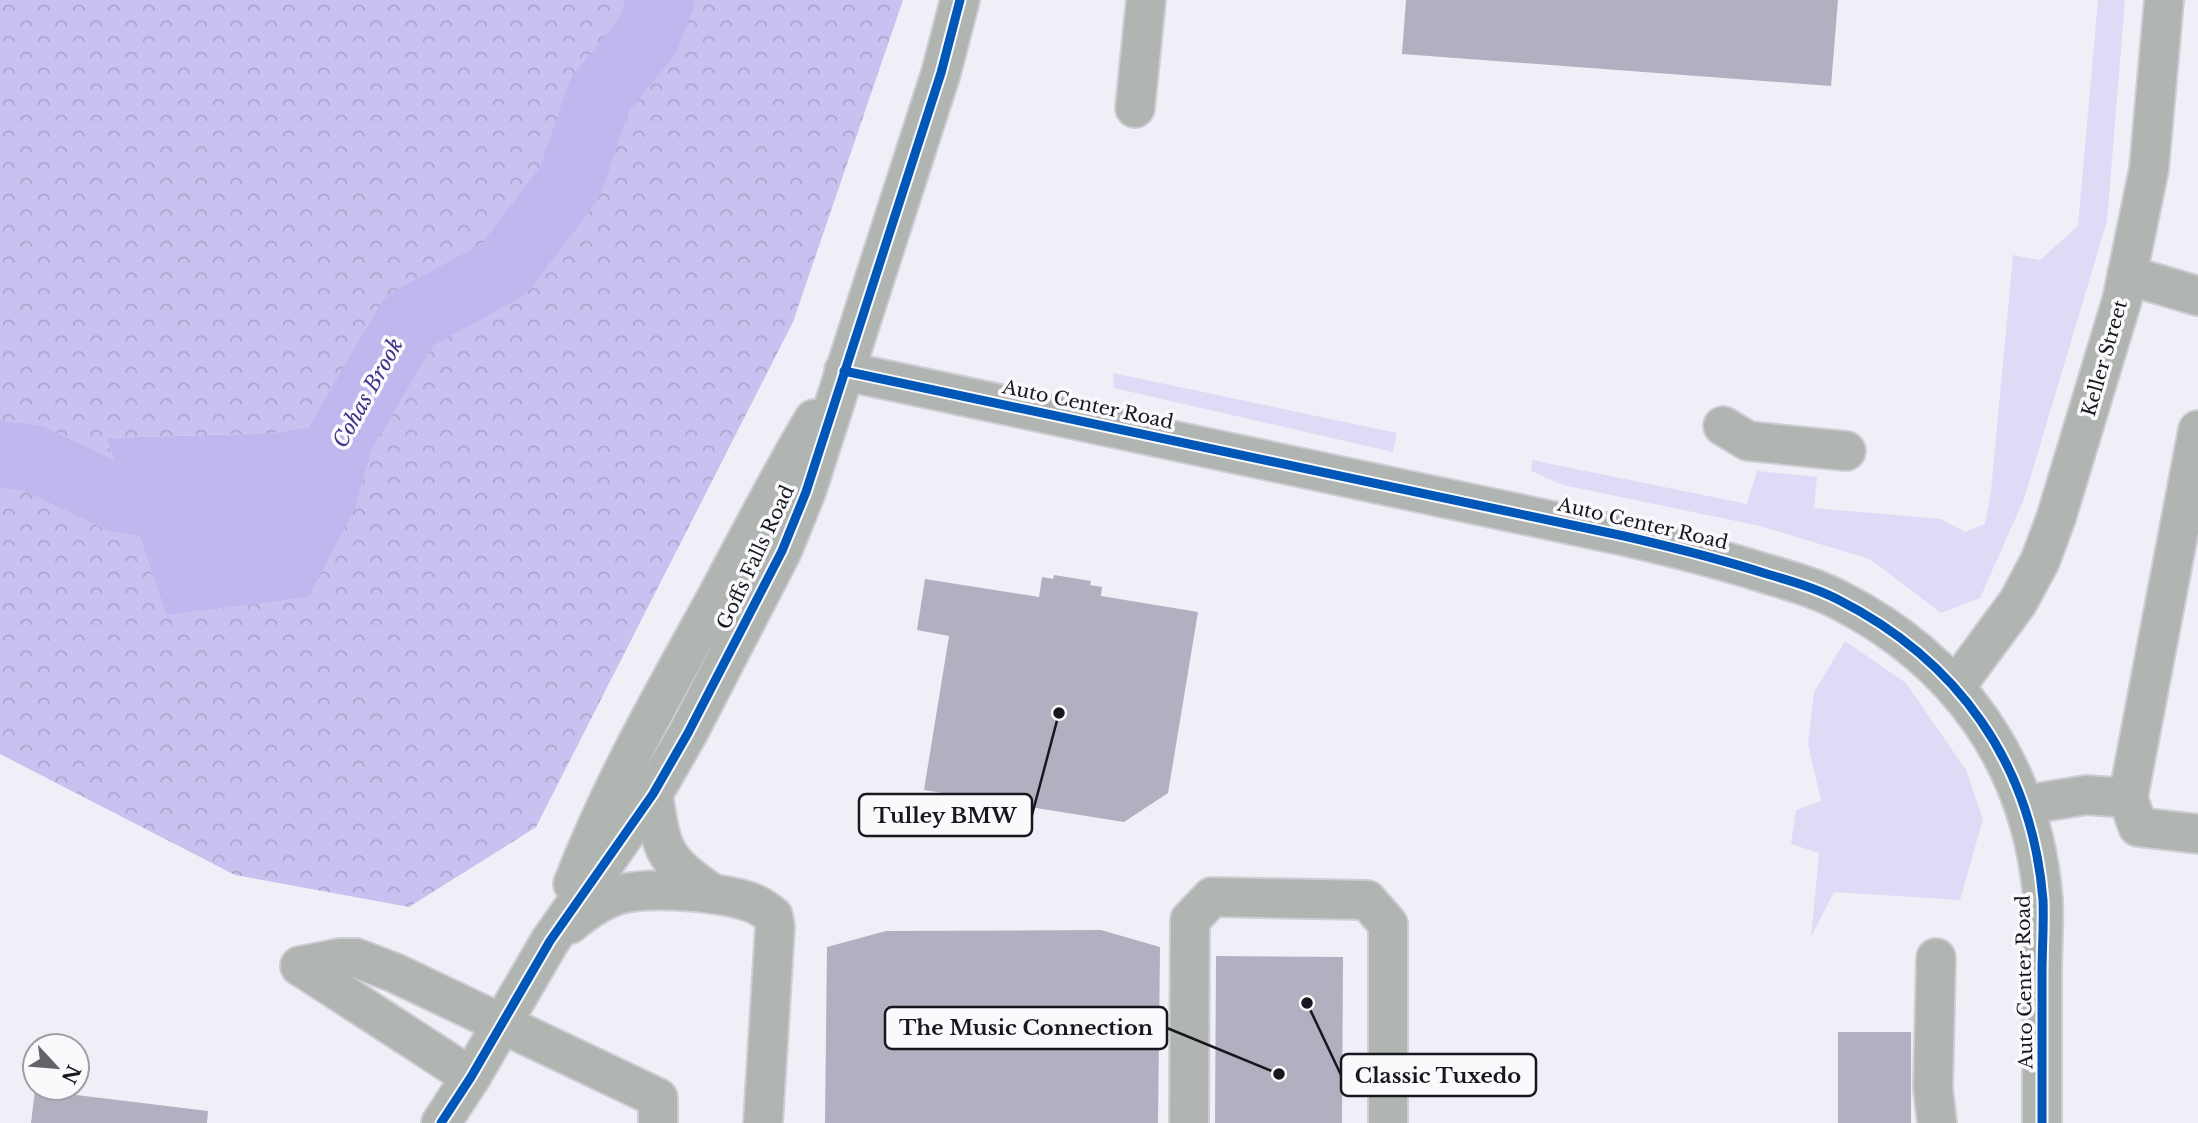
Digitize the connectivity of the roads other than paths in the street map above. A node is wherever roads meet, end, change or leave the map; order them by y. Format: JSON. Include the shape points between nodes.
{"nodes":[{"id":1,"x":960,"y":0,"type":"edge"},
{"id":2,"x":1146,"y":0,"type":"edge"},
{"id":3,"x":2164,"y":0,"type":"edge"},
{"id":4,"x":1135,"y":108,"type":"dead end"},
{"id":5,"x":2127,"y":275,"type":"junction"},
{"id":6,"x":2198,"y":296,"type":"edge"},
{"id":7,"x":844,"y":371,"type":"junction"},
{"id":8,"x":1723,"y":426,"type":"dead end"},
{"id":9,"x":2198,"y":430,"type":"edge"},
{"id":10,"x":1846,"y":451,"type":"dead end"},
{"id":11,"x":1956,"y":686,"type":"junction"},
{"id":12,"x":653,"y":794,"type":"junction"},
{"id":13,"x":2128,"y":798,"type":"junction"},
{"id":14,"x":2024,"y":806,"type":"junction"},
{"id":15,"x":2198,"y":834,"type":"edge"},
{"id":16,"x":713,"y":894,"type":"junction"},
{"id":17,"x":550,"y":941,"type":"junction"},
{"id":18,"x":1936,"y":958,"type":"dead end"},
{"id":19,"x":502,"y":1024,"type":"junction"},
{"id":20,"x":471,"y":1077,"type":"junction"},
{"id":21,"x":441,"y":1123,"type":"edge"},
{"id":22,"x":449,"y":1123,"type":"edge"},
{"id":23,"x":658,"y":1123,"type":"edge"},
{"id":24,"x":763,"y":1123,"type":"edge"},
{"id":25,"x":1189,"y":1123,"type":"edge"},
{"id":26,"x":1388,"y":1123,"type":"edge"},
{"id":27,"x":1937,"y":1123,"type":"edge"},
{"id":28,"x":2042,"y":1123,"type":"edge"}],
"edges":[{"from":1,"to":7,"type":"street","name":"Goffs Falls Road","via":[[941,73]]},
{"from":2,"to":4,"type":"street"},
{"from":3,"to":5,"type":"street","name":"Keller Street","via":[[2149,169]]},
{"from":5,"to":6,"type":"street"},
{"from":5,"to":11,"type":"street","name":"Keller Street","via":[[2040,561],[2018,602]]},
{"from":7,"to":11,"type":"street","name":"Auto Center Road","via":[[1492,506],[1717,558],[1836,598],[1907,642]]},
{"from":7,"to":12,"type":"street","name":"Goffs Falls Road","via":[[782,551]]},
{"from":7,"to":17,"type":"street","name":"Goffs Falls Road","via":[[785,466],[625,765]]},
{"from":8,"to":10,"type":"street","via":[[1748,441]]},
{"from":9,"to":13,"type":"street"},
{"from":11,"to":14,"type":"street","name":"Auto Center Road","via":[[2008,766]]},
{"from":12,"to":16,"type":"street","via":[[660,839],[672,862]]},
{"from":12,"to":17,"type":"street","name":"Goffs Falls Road"},
{"from":13,"to":14,"type":"street","via":[[2086,795]]},
{"from":13,"to":15,"type":"street","via":[[2138,827]]},
{"from":14,"to":28,"type":"street","name":"Auto Center Road","via":[[2043,900]]},
{"from":16,"to":17,"type":"street","via":[[654,890],[620,894],[584,912]]},
{"from":16,"to":24,"type":"street","via":[[752,903],[773,916]]},
{"from":17,"to":19,"type":"street","name":"Goffs Falls Road"},
{"from":18,"to":27,"type":"street","via":[[1933,1088]]},
{"from":19,"to":20,"type":"street","name":"Goffs Falls Road"},
{"from":19,"to":20,"type":"street","via":[[356,958],[300,966]]},
{"from":19,"to":23,"type":"street","via":[[658,1098]]},
{"from":20,"to":21,"type":"street","name":"Goffs Falls Road"},
{"from":20,"to":22,"type":"street","name":"Goffs Falls Road"},
{"from":25,"to":26,"type":"street","via":[[1190,920],[1212,897],[1367,900],[1388,925]]}]}
